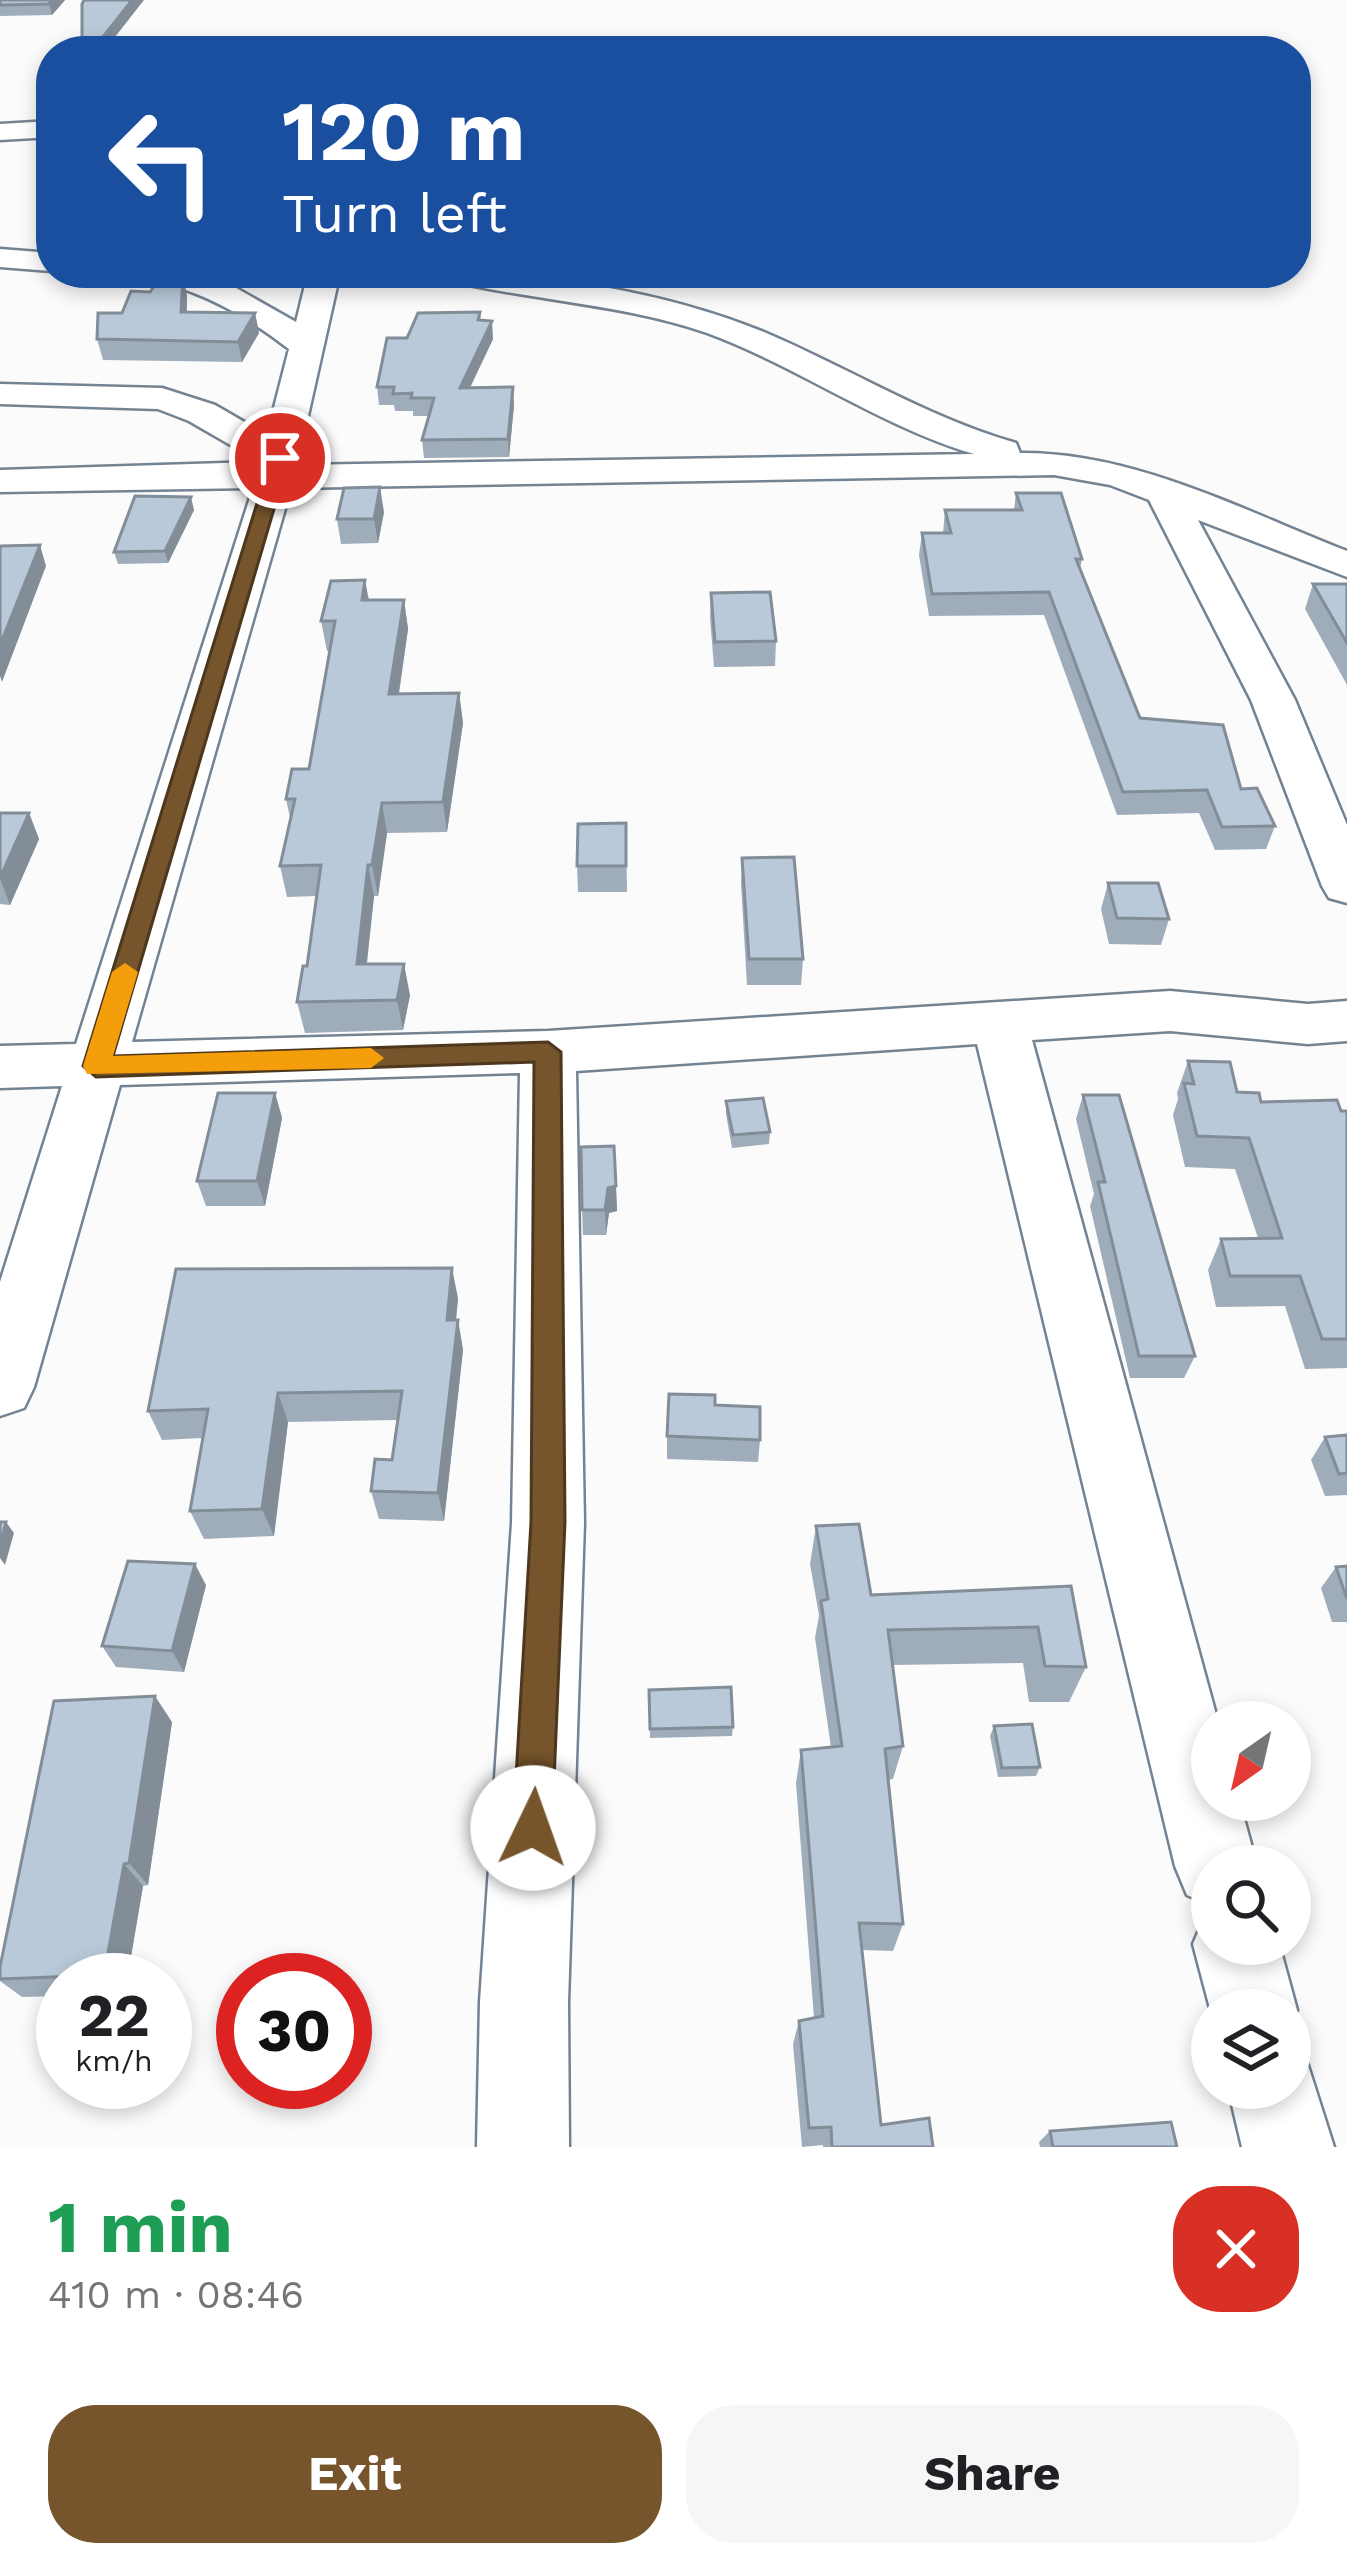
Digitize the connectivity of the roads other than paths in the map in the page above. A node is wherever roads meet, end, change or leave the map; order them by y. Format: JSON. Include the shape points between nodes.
{"nodes":[{"id":1,"x":36,"y":130,"type":"edge"},
{"id":2,"x":0,"y":133,"type":"edge"},
{"id":3,"x":0,"y":258,"type":"edge"},
{"id":4,"x":36,"y":261,"type":"edge"},
{"id":5,"x":209,"y":288,"type":"edge"},
{"id":6,"x":321,"y":288,"type":"edge"},
{"id":7,"x":524,"y":288,"type":"edge"},
{"id":8,"x":308,"y":347,"type":"junction"},
{"id":9,"x":0,"y":394,"type":"edge"},
{"id":10,"x":1054,"y":464,"type":"junction"},
{"id":11,"x":278,"y":468,"type":"junction"},
{"id":12,"x":0,"y":481,"type":"edge"},
{"id":13,"x":1164,"y":493,"type":"junction"},
{"id":14,"x":1347,"y":565,"type":"edge"},
{"id":15,"x":1347,"y":886,"type":"edge"},
{"id":16,"x":1347,"y":1021,"type":"edge"},
{"id":17,"x":1000,"y":1023,"type":"junction"},
{"id":18,"x":548,"y":1052,"type":"junction"},
{"id":19,"x":96,"y":1066,"type":"junction"},
{"id":20,"x":0,"y":1067,"type":"edge"},
{"id":21,"x":0,"y":1387,"type":"edge"},
{"id":22,"x":1211,"y":1845,"type":"edge"},
{"id":23,"x":1278,"y":2109,"type":"edge"},
{"id":24,"x":523,"y":2147,"type":"edge"},
{"id":25,"x":1288,"y":2147,"type":"edge"}],
"edges":[{"from":1,"to":2,"type":"street"},
{"from":3,"to":4,"type":"street"},
{"from":5,"to":8,"type":"street"},
{"from":6,"to":8,"type":"street"},
{"from":7,"to":10,"type":"street","via":[[718,326],[913,421]]},
{"from":8,"to":11,"type":"street"},
{"from":9,"to":11,"type":"street","via":[[162,399],[202,413]]},
{"from":10,"to":11,"type":"street"},
{"from":10,"to":13,"type":"street"},
{"from":11,"to":12,"type":"street"},
{"from":11,"to":19,"type":"street"},
{"from":13,"to":14,"type":"street"},
{"from":13,"to":15,"type":"street","via":[[1273,700]]},
{"from":16,"to":17,"type":"street","via":[[1170,1011]]},
{"from":17,"to":18,"type":"street"},
{"from":17,"to":22,"type":"street"},
{"from":18,"to":19,"type":"street"},
{"from":18,"to":24,"type":"street","via":[[548,1522]]},
{"from":19,"to":20,"type":"street"},
{"from":19,"to":21,"type":"street"},
{"from":23,"to":25,"type":"street"}]}
